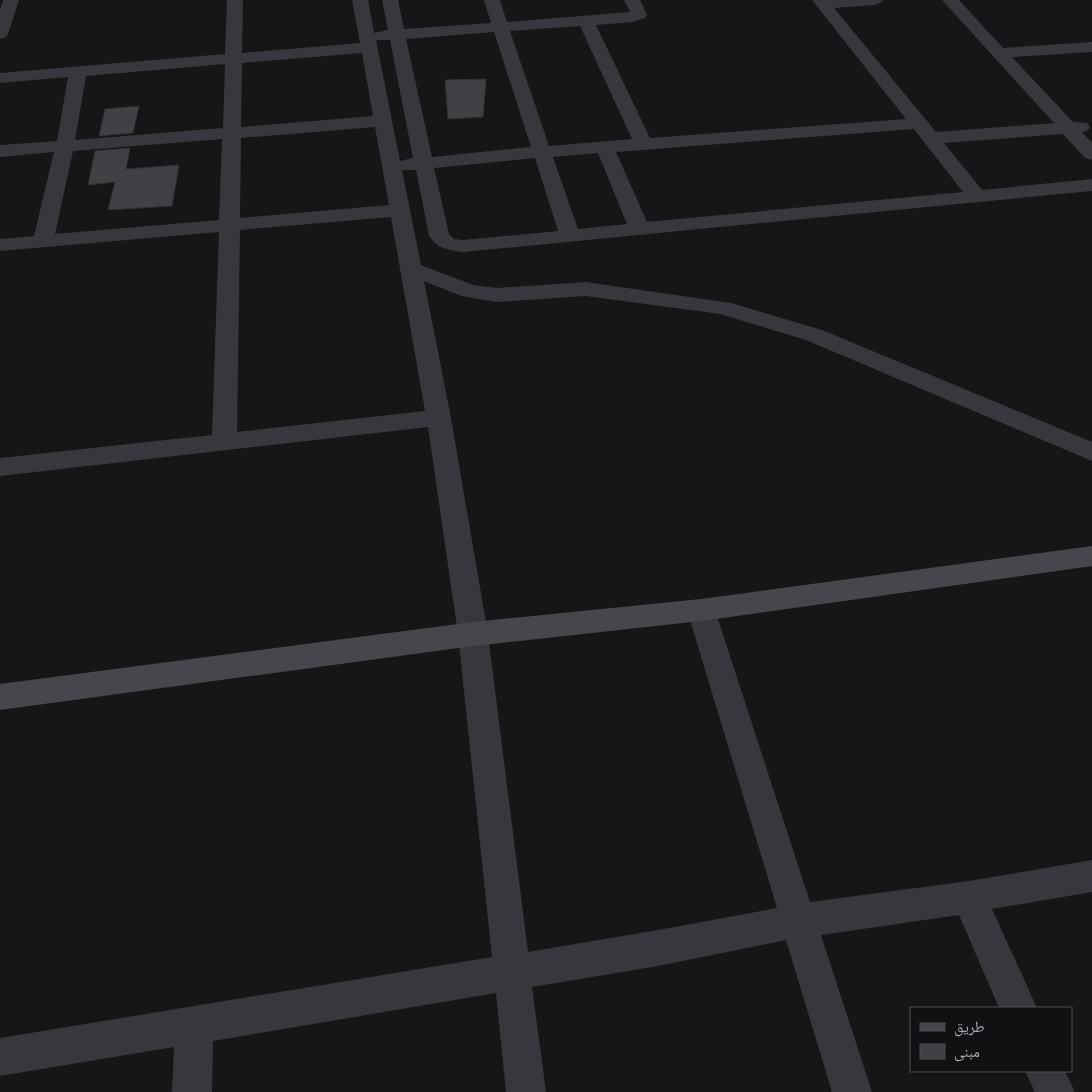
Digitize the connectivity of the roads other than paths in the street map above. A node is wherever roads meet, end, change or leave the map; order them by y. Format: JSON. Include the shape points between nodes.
{"nodes":[{"id":1,"x":11,"y":0,"type":"edge"},
{"id":2,"x":235,"y":0,"type":"edge"},
{"id":3,"x":360,"y":0,"type":"edge"},
{"id":4,"x":390,"y":0,"type":"edge"},
{"id":5,"x":492,"y":0,"type":"edge"},
{"id":6,"x":632,"y":0,"type":"edge"},
{"id":7,"x":875,"y":0,"type":"edge"},
{"id":8,"x":950,"y":0,"type":"edge"},
{"id":9,"x":822,"y":2,"type":"edge"},
{"id":10,"x":586,"y":21,"type":"junction"},
{"id":11,"x":501,"y":27,"type":"junction"},
{"id":12,"x":0,"y":34,"type":"edge"},
{"id":13,"x":397,"y":35,"type":"junction"},
{"id":14,"x":368,"y":42,"type":"junction"},
{"id":15,"x":1092,"y":46,"type":"edge"},
{"id":16,"x":999,"y":53,"type":"junction"},
{"id":17,"x":234,"y":58,"type":"junction"},
{"id":18,"x":78,"y":71,"type":"junction"},
{"id":19,"x":0,"y":78,"type":"edge"},
{"id":20,"x":384,"y":121,"type":"junction"},
{"id":21,"x":919,"y":124,"type":"junction"},
{"id":22,"x":1092,"y":126,"type":"edge"},
{"id":23,"x":1068,"y":128,"type":"junction"},
{"id":24,"x":231,"y":134,"type":"junction"},
{"id":25,"x":931,"y":138,"type":"junction"},
{"id":26,"x":644,"y":144,"type":"junction"},
{"id":27,"x":65,"y":146,"type":"junction"},
{"id":28,"x":605,"y":148,"type":"junction"},
{"id":29,"x":0,"y":151,"type":"edge"},
{"id":30,"x":542,"y":152,"type":"junction"},
{"id":31,"x":1092,"y":154,"type":"edge"},
{"id":32,"x":423,"y":164,"type":"junction"},
{"id":33,"x":392,"y":166,"type":"junction"},
{"id":34,"x":1092,"y":185,"type":"edge"},
{"id":35,"x":977,"y":196,"type":"junction"},
{"id":36,"x":401,"y":210,"type":"junction"},
{"id":37,"x":229,"y":225,"type":"junction"},
{"id":38,"x":639,"y":228,"type":"junction"},
{"id":39,"x":569,"y":234,"type":"junction"},
{"id":40,"x":43,"y":241,"type":"junction"},
{"id":41,"x":0,"y":245,"type":"edge"},
{"id":42,"x":412,"y":269,"type":"junction"},
{"id":43,"x":439,"y":418,"type":"junction"},
{"id":44,"x":224,"y":443,"type":"junction"},
{"id":45,"x":1091,"y":451,"type":"edge"},
{"id":46,"x":0,"y":467,"type":"edge"},
{"id":47,"x":1092,"y":556,"type":"edge"},
{"id":48,"x":701,"y":610,"type":"junction"},
{"id":49,"x":473,"y":634,"type":"junction"},
{"id":50,"x":0,"y":696,"type":"edge"},
{"id":51,"x":1092,"y":876,"type":"edge"},
{"id":52,"x":969,"y":897,"type":"junction"},
{"id":53,"x":799,"y":920,"type":"junction"},
{"id":54,"x":511,"y":972,"type":"junction"},
{"id":55,"x":1018,"y":1007,"type":"edge"},
{"id":56,"x":194,"y":1025,"type":"junction"},
{"id":57,"x":0,"y":1057,"type":"edge"},
{"id":58,"x":1045,"y":1072,"type":"edge"},
{"id":59,"x":192,"y":1092,"type":"edge"},
{"id":60,"x":526,"y":1092,"type":"edge"},
{"id":61,"x":852,"y":1092,"type":"edge"},
{"id":62,"x":1055,"y":1092,"type":"edge"}],
"edges":[{"from":1,"to":12,"type":"street"},
{"from":2,"to":17,"type":"street"},
{"from":3,"to":14,"type":"street"},
{"from":4,"to":13,"type":"street"},
{"from":5,"to":11,"type":"street"},
{"from":6,"to":10,"type":"street","via":[[639,15]]},
{"from":7,"to":9,"type":"street"},
{"from":8,"to":16,"type":"street"},
{"from":9,"to":21,"type":"street"},
{"from":10,"to":11,"type":"street"},
{"from":10,"to":26,"type":"street"},
{"from":11,"to":13,"type":"street"},
{"from":11,"to":30,"type":"street"},
{"from":13,"to":14,"type":"street"},
{"from":13,"to":32,"type":"street"},
{"from":14,"to":17,"type":"street"},
{"from":14,"to":20,"type":"street"},
{"from":15,"to":16,"type":"street"},
{"from":16,"to":23,"type":"street"},
{"from":17,"to":18,"type":"street"},
{"from":17,"to":24,"type":"street"},
{"from":18,"to":19,"type":"street"},
{"from":18,"to":27,"type":"street"},
{"from":20,"to":24,"type":"street"},
{"from":20,"to":33,"type":"street"},
{"from":21,"to":25,"type":"street"},
{"from":21,"to":26,"type":"street"},
{"from":22,"to":23,"type":"street"},
{"from":23,"to":25,"type":"street"},
{"from":23,"to":31,"type":"street"},
{"from":24,"to":27,"type":"street"},
{"from":24,"to":37,"type":"street"},
{"from":25,"to":35,"type":"street"},
{"from":26,"to":28,"type":"street"},
{"from":27,"to":29,"type":"street"},
{"from":27,"to":40,"type":"street"},
{"from":28,"to":30,"type":"street"},
{"from":28,"to":38,"type":"street"},
{"from":30,"to":32,"type":"street"},
{"from":30,"to":39,"type":"street"},
{"from":32,"to":33,"type":"street"},
{"from":32,"to":39,"type":"street","via":[[439,236],[448,244],[463,246]]},
{"from":33,"to":36,"type":"street"},
{"from":34,"to":35,"type":"street"},
{"from":35,"to":38,"type":"street"},
{"from":36,"to":37,"type":"street"},
{"from":36,"to":42,"type":"street"},
{"from":37,"to":40,"type":"street"},
{"from":37,"to":44,"type":"street"},
{"from":38,"to":39,"type":"street"},
{"from":40,"to":41,"type":"street"},
{"from":42,"to":43,"type":"street"},
{"from":42,"to":45,"type":"street","via":[[469,291],[497,295],[586,289],[724,308],[814,334]]},
{"from":43,"to":44,"type":"street"},
{"from":43,"to":49,"type":"street"},
{"from":44,"to":46,"type":"street"},
{"from":47,"to":48,"type":"street"},
{"from":48,"to":49,"type":"street"},
{"from":48,"to":53,"type":"street"},
{"from":49,"to":50,"type":"street"},
{"from":49,"to":54,"type":"street"},
{"from":51,"to":52,"type":"street"},
{"from":52,"to":53,"type":"street"},
{"from":52,"to":55,"type":"street"},
{"from":53,"to":54,"type":"street","via":[[658,948]]},
{"from":53,"to":61,"type":"street"},
{"from":54,"to":56,"type":"street"},
{"from":54,"to":60,"type":"street"},
{"from":56,"to":57,"type":"street"},
{"from":56,"to":59,"type":"street"},
{"from":58,"to":62,"type":"street"}]}
